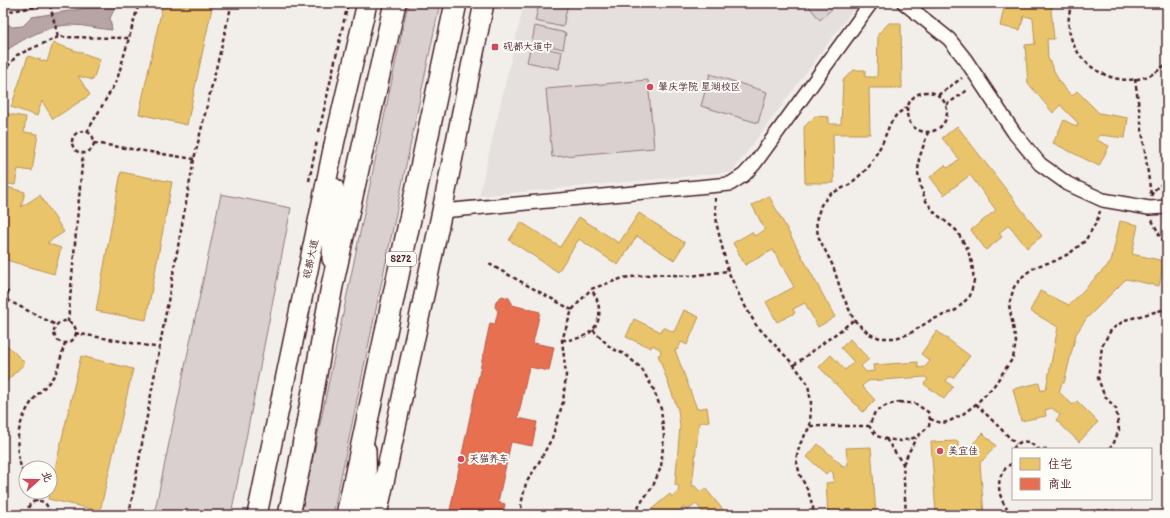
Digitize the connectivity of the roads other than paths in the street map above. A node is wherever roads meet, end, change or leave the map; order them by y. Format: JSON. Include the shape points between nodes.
{"nodes":[{"id":1,"x":367,"y":3,"type":"edge"},
{"id":2,"x":395,"y":3,"type":"edge"},
{"id":3,"x":456,"y":3,"type":"edge"},
{"id":4,"x":484,"y":3,"type":"edge"},
{"id":5,"x":871,"y":3,"type":"edge"},
{"id":6,"x":904,"y":3,"type":"edge"},
{"id":7,"x":335,"y":140,"type":"junction"},
{"id":8,"x":1167,"y":207,"type":"edge"},
{"id":9,"x":442,"y":211,"type":"junction"},
{"id":10,"x":332,"y":286,"type":"junction"},
{"id":11,"x":365,"y":430,"type":"junction"},
{"id":12,"x":299,"y":468,"type":"junction"},
{"id":13,"x":257,"y":515,"type":"edge"},
{"id":14,"x":278,"y":515,"type":"edge"},
{"id":15,"x":289,"y":515,"type":"edge"},
{"id":16,"x":347,"y":515,"type":"edge"},
{"id":17,"x":367,"y":515,"type":"edge"},
{"id":18,"x":376,"y":515,"type":"edge"}],
"edges":[{"from":1,"to":7,"type":"street","name":"砚都大道"},
{"from":2,"to":10,"type":"main road"},
{"from":3,"to":11,"type":"main road","number":"S272"},
{"from":4,"to":9,"type":"street"},
{"from":5,"to":9,"type":"street","via":[[754,163],[744,175],[730,184]]},
{"from":6,"to":8,"type":"street","via":[[949,39],[1015,134],[1040,164],[1068,184],[1103,200],[1150,202]]},
{"from":7,"to":10,"type":"street"},
{"from":7,"to":13,"type":"street","name":"砚都大道"},
{"from":9,"to":18,"type":"street"},
{"from":10,"to":12,"type":"main road"},
{"from":11,"to":16,"type":"main road","number":"S272"},
{"from":11,"to":17,"type":"street"},
{"from":12,"to":14,"type":"street"},
{"from":12,"to":15,"type":"main road"}]}
